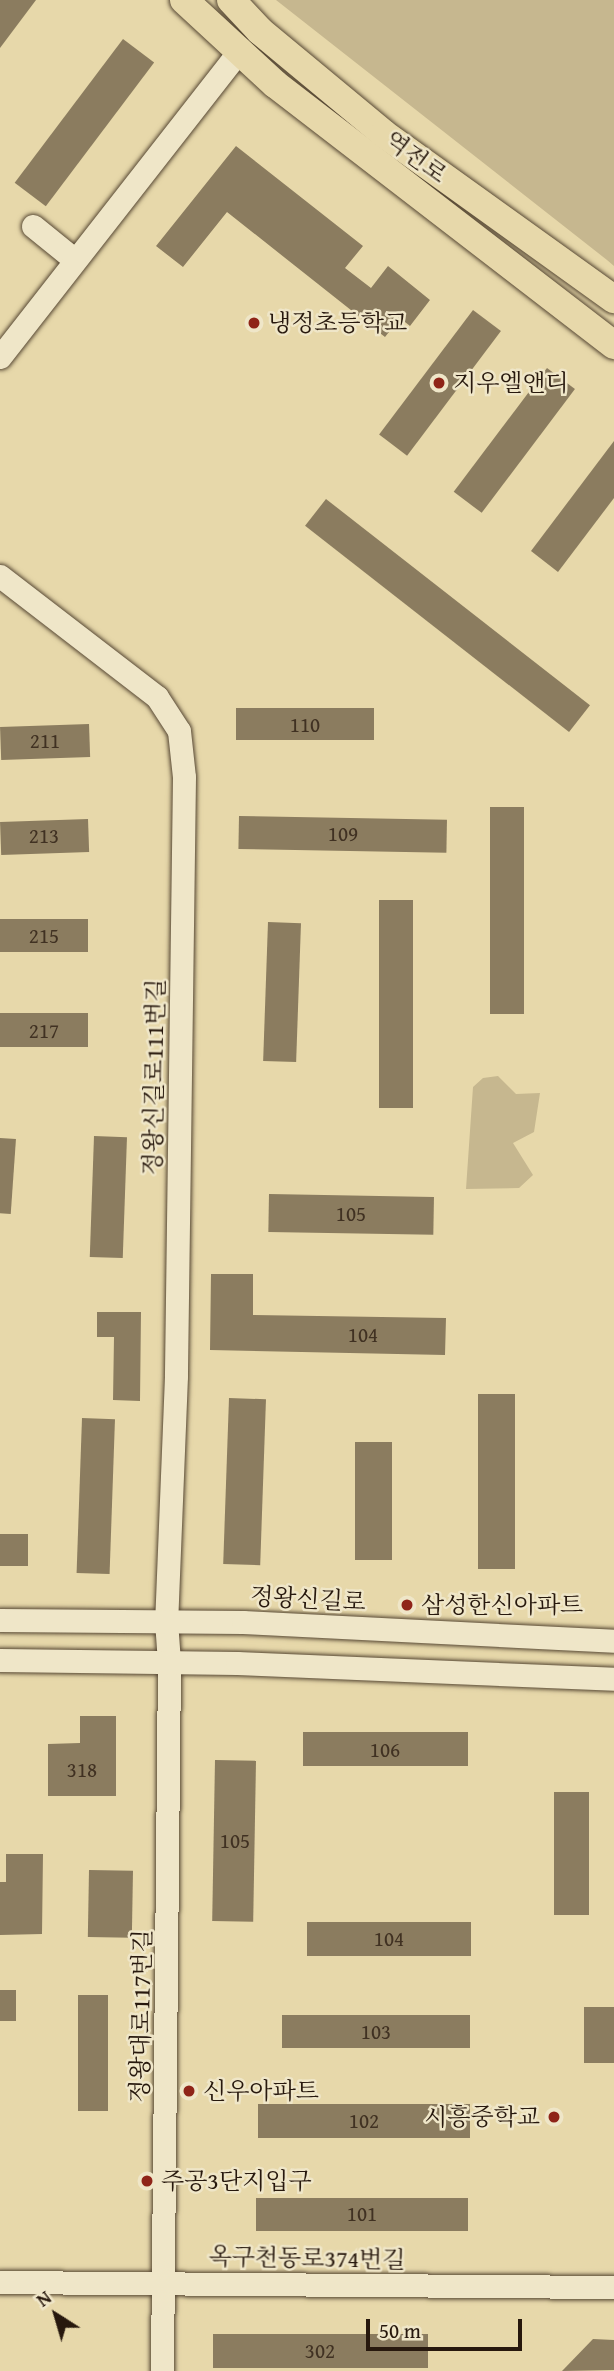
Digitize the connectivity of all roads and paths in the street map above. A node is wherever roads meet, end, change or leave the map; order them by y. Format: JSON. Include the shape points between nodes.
{"nodes":[{"id":1,"x":184,"y":0,"type":"edge"},
{"id":2,"x":231,"y":0,"type":"edge"},
{"id":3,"x":239,"y":51,"type":"junction"},
{"id":4,"x":33,"y":226,"type":"dead end"},
{"id":5,"x":75,"y":260,"type":"junction"},
{"id":6,"x":614,"y":299,"type":"edge"},
{"id":7,"x":614,"y":345,"type":"edge"},
{"id":8,"x":0,"y":357,"type":"edge"},
{"id":9,"x":0,"y":576,"type":"edge"},
{"id":10,"x":0,"y":1620,"type":"edge"},
{"id":11,"x":166,"y":1621,"type":"junction"},
{"id":12,"x":614,"y":1641,"type":"edge"},
{"id":13,"x":0,"y":1660,"type":"edge"},
{"id":14,"x":169,"y":1662,"type":"junction"},
{"id":15,"x":614,"y":1679,"type":"edge"},
{"id":16,"x":0,"y":2281,"type":"edge"},
{"id":17,"x":163,"y":2283,"type":"junction"},
{"id":18,"x":614,"y":2287,"type":"edge"},
{"id":19,"x":162,"y":2371,"type":"edge"}],
"edges":[{"from":1,"to":3,"type":"main road","name":"역전로"},
{"from":2,"to":6,"type":"main road","name":"역전로","via":[[260,31],[384,134]]},
{"from":3,"to":5,"type":"street"},
{"from":3,"to":7,"type":"main road","name":"역전로","via":[[275,84]]},
{"from":4,"to":5,"type":"street"},
{"from":5,"to":8,"type":"street"},
{"from":9,"to":11,"type":"street","name":"정왕신길로111번길","via":[[157,697],[179,731],[184,777],[176,1376]]},
{"from":10,"to":11,"type":"street","name":"정왕신길로"},
{"from":11,"to":12,"type":"street","name":"정왕신길로"},
{"from":11,"to":14,"type":"street","name":"정왕신길로111번길"},
{"from":13,"to":14,"type":"street"},
{"from":14,"to":15,"type":"street"},
{"from":14,"to":17,"type":"street","name":"정왕대로117번길"},
{"from":16,"to":17,"type":"street","name":"옥구천동로374번길"},
{"from":17,"to":18,"type":"street","name":"옥구천동로374번길"},
{"from":17,"to":19,"type":"street","name":"정왕대로117번길"}]}
